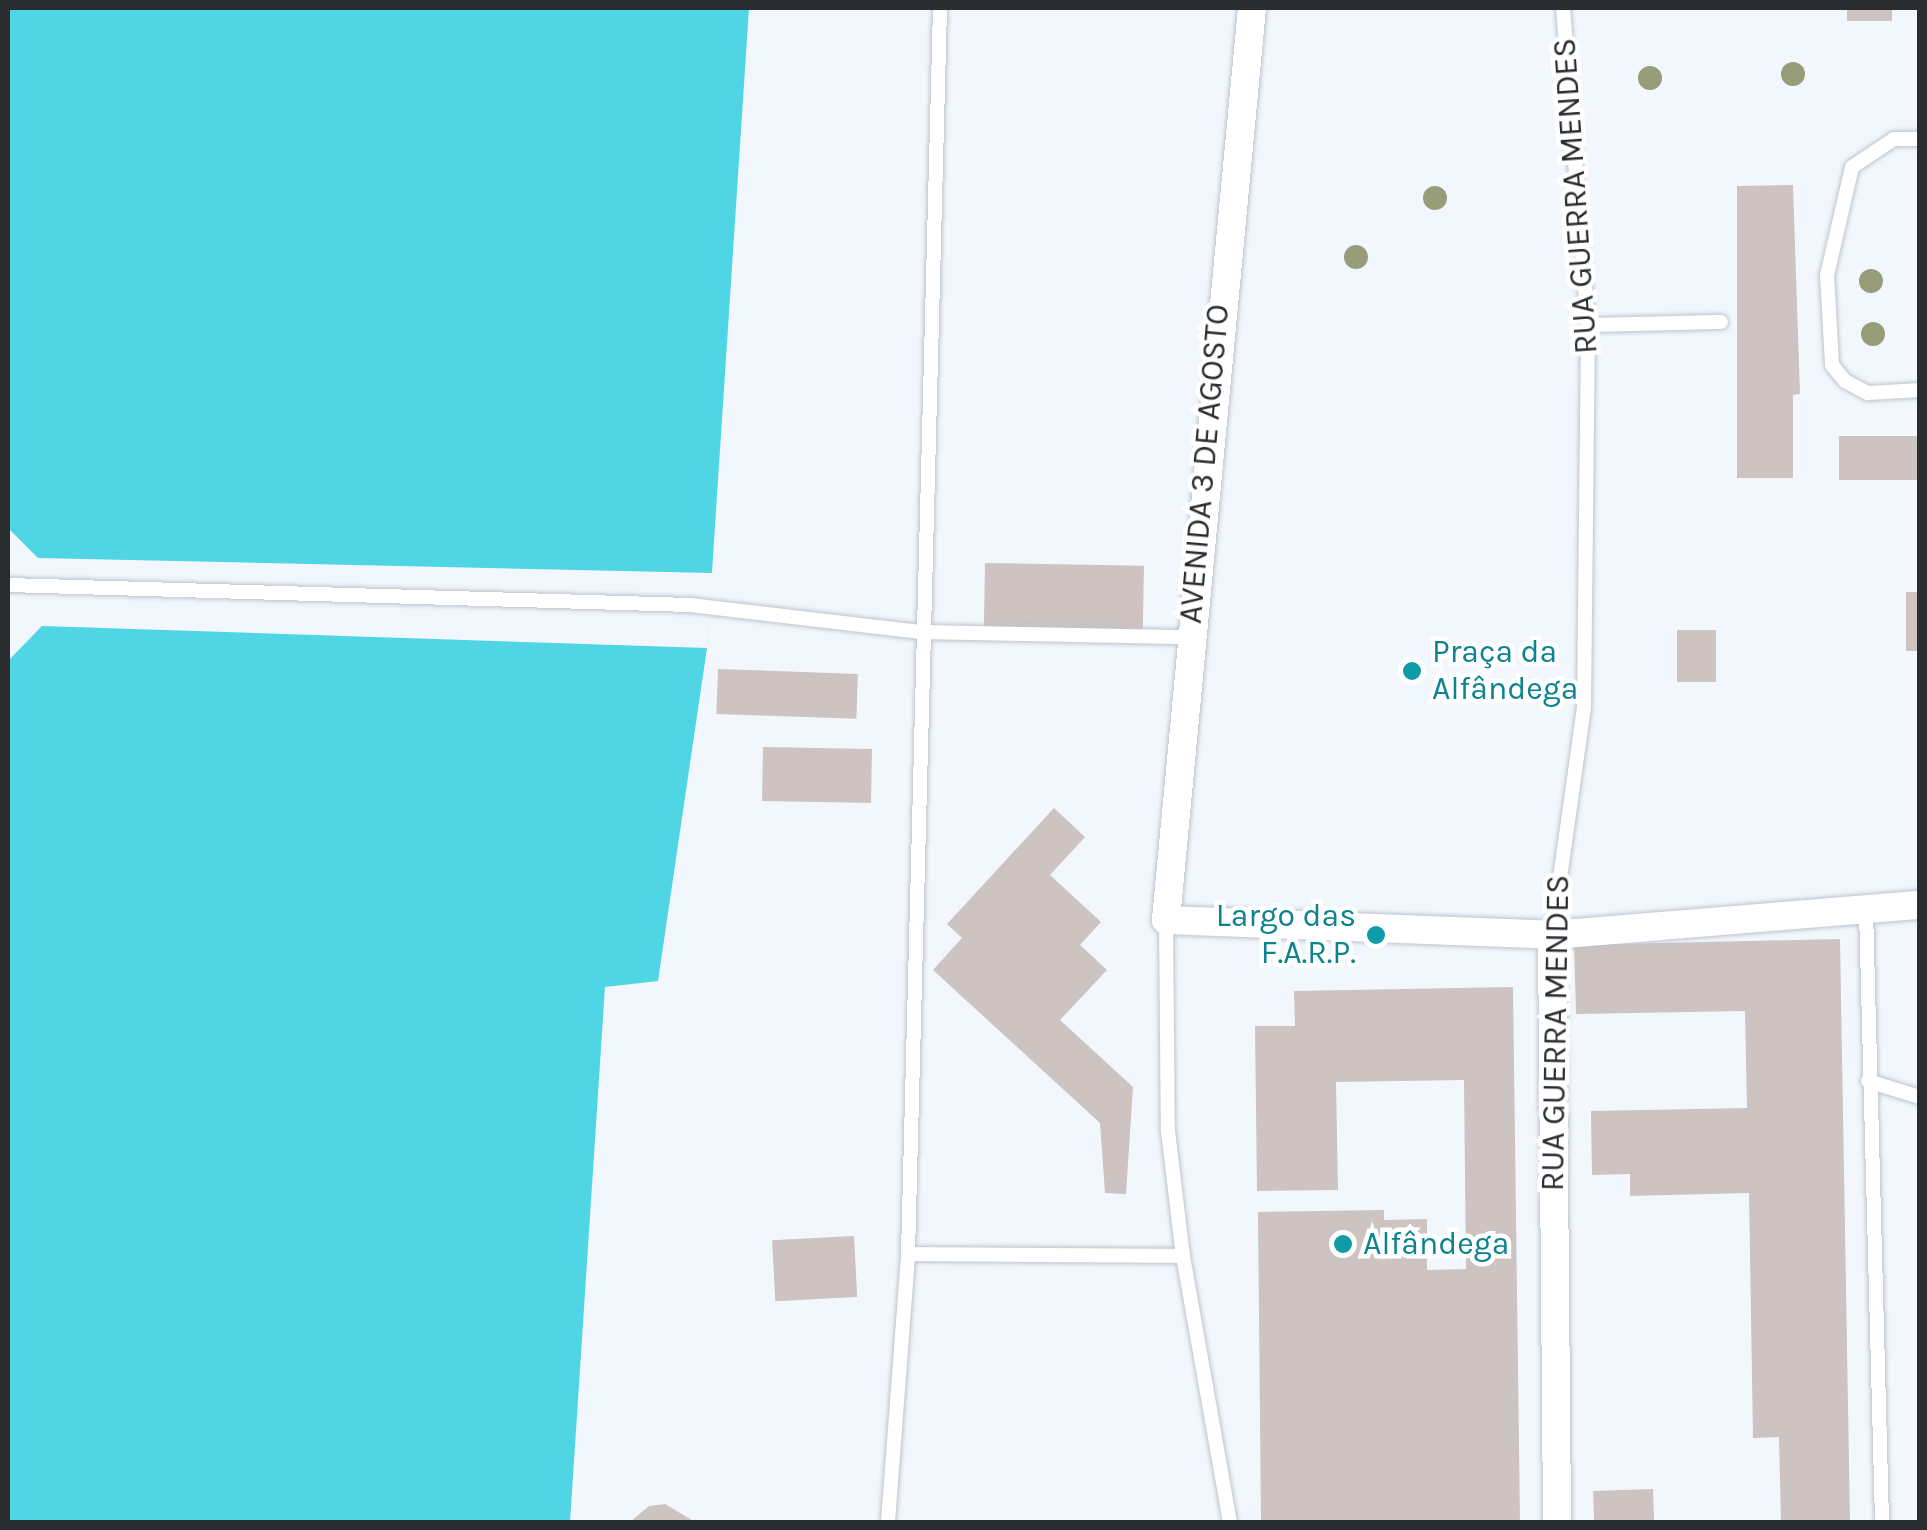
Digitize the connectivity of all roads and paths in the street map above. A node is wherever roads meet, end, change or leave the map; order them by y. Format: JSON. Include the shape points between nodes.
{"nodes":[{"id":1,"x":940,"y":8,"type":"edge"},
{"id":2,"x":1252,"y":8,"type":"edge"},
{"id":3,"x":1563,"y":8,"type":"edge"},
{"id":4,"x":1920,"y":139,"type":"edge"},
{"id":5,"x":1721,"y":322,"type":"dead end"},
{"id":6,"x":1588,"y":326,"type":"junction"},
{"id":7,"x":1920,"y":390,"type":"edge"},
{"id":8,"x":8,"y":585,"type":"edge"},
{"id":9,"x":920,"y":632,"type":"junction"},
{"id":10,"x":1189,"y":638,"type":"junction"},
{"id":11,"x":1920,"y":905,"type":"edge"},
{"id":12,"x":1866,"y":910,"type":"junction"},
{"id":13,"x":1166,"y":920,"type":"junction"},
{"id":14,"x":1552,"y":936,"type":"junction"},
{"id":15,"x":1868,"y":1081,"type":"junction"},
{"id":16,"x":1920,"y":1097,"type":"edge"},
{"id":17,"x":908,"y":1254,"type":"junction"},
{"id":18,"x":1183,"y":1256,"type":"junction"},
{"id":19,"x":888,"y":1522,"type":"edge"},
{"id":20,"x":1230,"y":1522,"type":"edge"},
{"id":21,"x":1556,"y":1522,"type":"edge"},
{"id":22,"x":1882,"y":1522,"type":"edge"}],
"edges":[{"from":1,"to":9,"type":"lane"},
{"from":2,"to":10,"type":"street","name":"AVENIDA 3 DE AGOSTO"},
{"from":3,"to":6,"type":"lane","name":"RUA GUERRA MENDES"},
{"from":4,"to":7,"type":"lane","via":[[1894,139],[1852,167],[1827,275],[1832,365],[1868,393]]},
{"from":5,"to":6,"type":"lane"},
{"from":6,"to":14,"type":"lane","name":"RUA GUERRA MENDES","via":[[1584,708]]},
{"from":8,"to":9,"type":"lane","via":[[690,605]]},
{"from":9,"to":10,"type":"lane"},
{"from":9,"to":17,"type":"lane"},
{"from":10,"to":13,"type":"street","name":"AVENIDA 3 DE AGOSTO"},
{"from":11,"to":12,"type":"street"},
{"from":12,"to":14,"type":"street"},
{"from":12,"to":15,"type":"lane"},
{"from":13,"to":14,"type":"street"},
{"from":13,"to":18,"type":"lane","via":[[1161,985],[1168,1131]]},
{"from":14,"to":21,"type":"street","name":"RUA GUERRA MENDES"},
{"from":15,"to":16,"type":"lane"},
{"from":15,"to":22,"type":"lane"},
{"from":17,"to":18,"type":"lane"},
{"from":17,"to":19,"type":"lane"},
{"from":18,"to":20,"type":"lane"}]}
